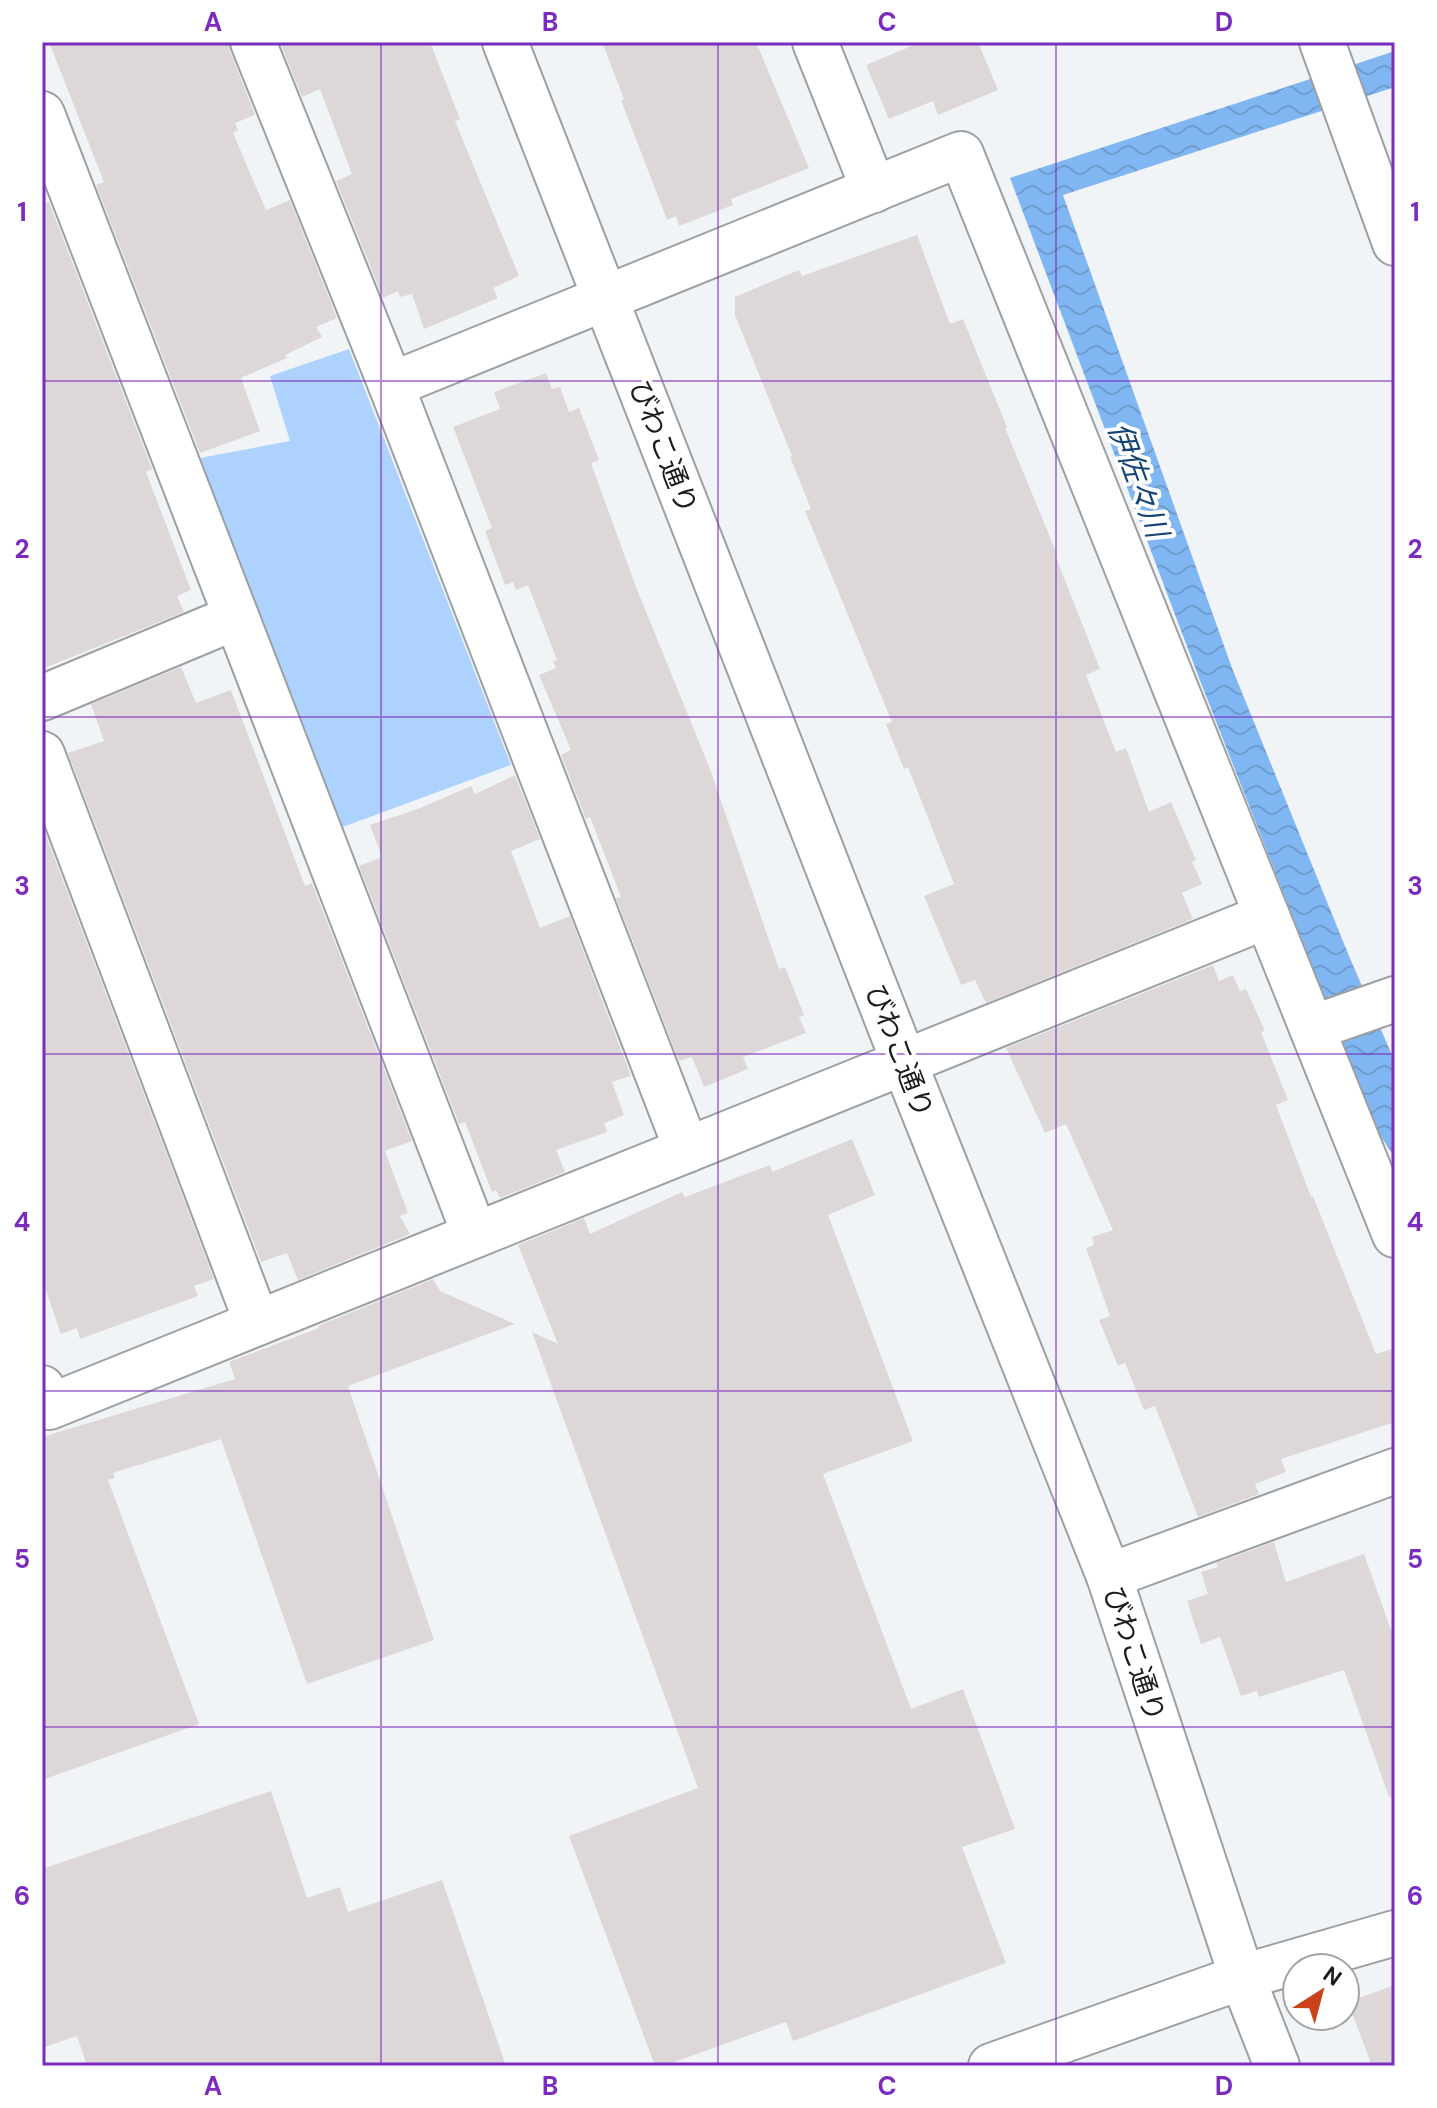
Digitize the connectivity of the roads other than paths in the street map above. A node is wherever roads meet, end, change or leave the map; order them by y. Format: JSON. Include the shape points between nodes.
{"nodes":[{"id":1,"x":253,"y":42,"type":"edge"},
{"id":2,"x":505,"y":42,"type":"edge"},
{"id":3,"x":815,"y":42,"type":"edge"},
{"id":4,"x":1323,"y":44,"type":"edge"},
{"id":5,"x":42,"y":114,"type":"edge"},
{"id":6,"x":874,"y":190,"type":"junction"},
{"id":7,"x":1395,"y":243,"type":"edge"},
{"id":8,"x":606,"y":298,"type":"junction"},
{"id":9,"x":391,"y":385,"type":"junction"},
{"id":10,"x":236,"y":617,"type":"junction"},
{"id":11,"x":42,"y":698,"type":"edge"},
{"id":12,"x":42,"y":754,"type":"edge"},
{"id":13,"x":1267,"y":916,"type":"junction"},
{"id":14,"x":1388,"y":1002,"type":"edge"},
{"id":15,"x":1319,"y":1025,"type":"junction"},
{"id":16,"x":904,"y":1062,"type":"junction"},
{"id":17,"x":687,"y":1150,"type":"junction"},
{"id":18,"x":475,"y":1235,"type":"junction"},
{"id":19,"x":1395,"y":1235,"type":"edge"},
{"id":20,"x":257,"y":1323,"type":"junction"},
{"id":21,"x":42,"y":1388,"type":"edge"},
{"id":22,"x":1395,"y":1471,"type":"edge"},
{"id":23,"x":1109,"y":1576,"type":"junction"},
{"id":24,"x":1395,"y":1933,"type":"edge"},
{"id":25,"x":1242,"y":1977,"type":"junction"},
{"id":26,"x":1037,"y":2058,"type":"edge"},
{"id":27,"x":991,"y":2066,"type":"edge"},
{"id":28,"x":1277,"y":2066,"type":"edge"}],
"edges":[{"from":1,"to":9,"type":"street"},
{"from":2,"to":8,"type":"street","name":"びわこ通り"},
{"from":3,"to":6,"type":"street"},
{"from":4,"to":7,"type":"street"},
{"from":5,"to":10,"type":"street"},
{"from":6,"to":8,"type":"street"},
{"from":6,"to":13,"type":"street","via":[[961,154]]},
{"from":8,"to":9,"type":"street"},
{"from":8,"to":16,"type":"street","name":"びわこ通り"},
{"from":9,"to":17,"type":"street"},
{"from":10,"to":11,"type":"street"},
{"from":10,"to":18,"type":"street"},
{"from":12,"to":20,"type":"street"},
{"from":13,"to":15,"type":"street"},
{"from":13,"to":16,"type":"street"},
{"from":14,"to":15,"type":"street"},
{"from":15,"to":19,"type":"street"},
{"from":16,"to":17,"type":"street"},
{"from":16,"to":23,"type":"street","name":"びわこ通り"},
{"from":17,"to":18,"type":"street"},
{"from":18,"to":20,"type":"street"},
{"from":20,"to":21,"type":"street","via":[[49,1407]]},
{"from":22,"to":23,"type":"street"},
{"from":23,"to":25,"type":"street","name":"びわこ通り"},
{"from":24,"to":25,"type":"street"},
{"from":25,"to":26,"type":"street"},
{"from":25,"to":28,"type":"street","name":"びわこ通り"},
{"from":26,"to":27,"type":"street"}]}
